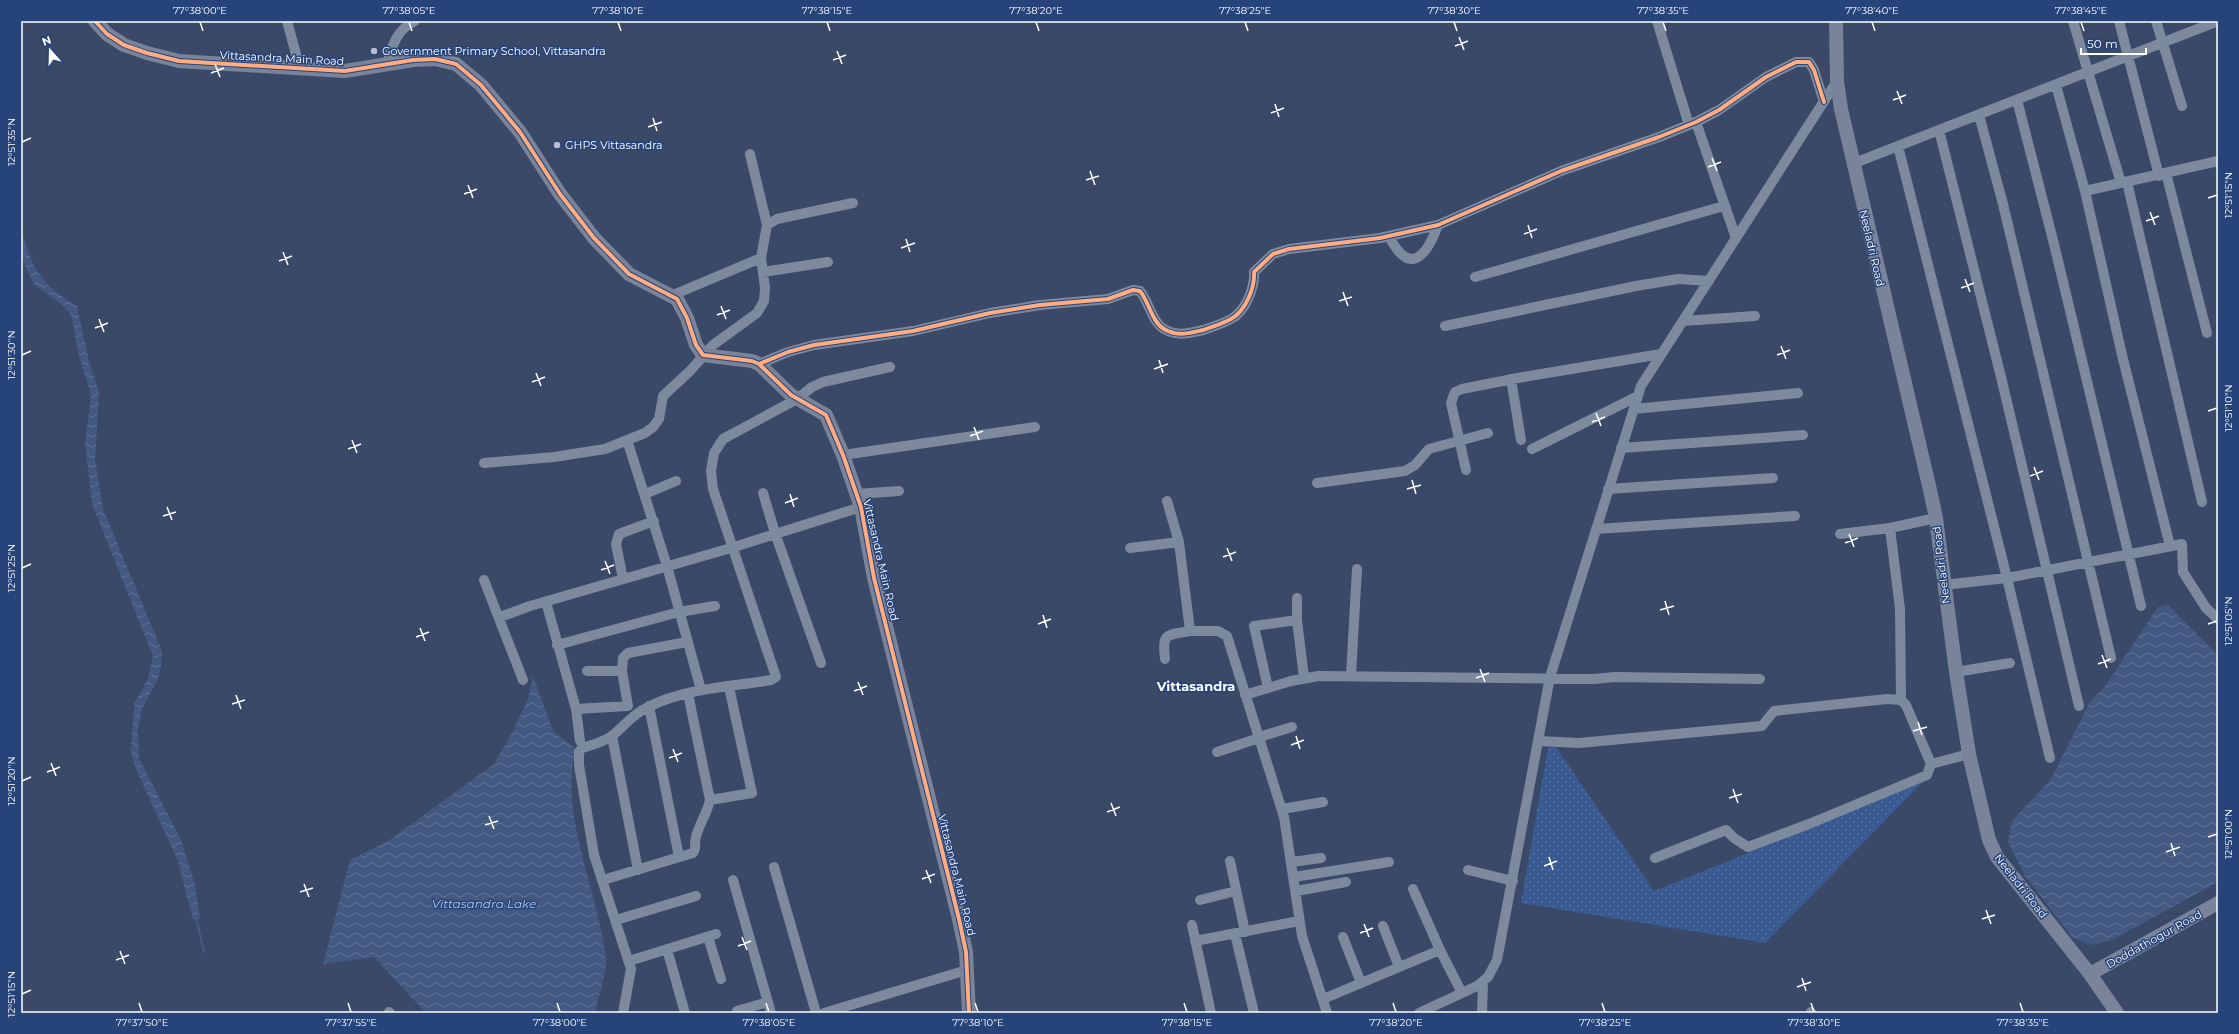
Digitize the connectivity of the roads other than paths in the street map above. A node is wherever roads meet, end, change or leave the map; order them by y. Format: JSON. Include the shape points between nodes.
{"nodes":[{"id":1,"x":287,"y":21,"type":"edge"},
{"id":2,"x":415,"y":21,"type":"edge"},
{"id":3,"x":1657,"y":21,"type":"edge"},
{"id":4,"x":1836,"y":21,"type":"edge"},
{"id":5,"x":2074,"y":21,"type":"edge"},
{"id":6,"x":2119,"y":21,"type":"edge"},
{"id":7,"x":2156,"y":21,"type":"edge"},
{"id":8,"x":2218,"y":21,"type":"edge"},
{"id":9,"x":99,"y":23,"type":"edge"},
{"id":10,"x":2204,"y":24,"type":"edge"},
{"id":11,"x":2163,"y":43,"type":"junction"},
{"id":12,"x":2127,"y":56,"type":"junction"},
{"id":13,"x":387,"y":64,"type":"junction"},
{"id":14,"x":300,"y":69,"type":"junction"},
{"id":15,"x":2087,"y":72,"type":"junction"},
{"id":16,"x":1837,"y":81,"type":"junction"},
{"id":17,"x":2056,"y":85,"type":"junction"},
{"id":18,"x":2017,"y":100,"type":"junction"},
{"id":19,"x":1824,"y":102,"type":"junction"},
{"id":20,"x":2182,"y":106,"type":"dead end"},
{"id":21,"x":1979,"y":115,"type":"junction"},
{"id":22,"x":1692,"y":124,"type":"junction"},
{"id":23,"x":1938,"y":130,"type":"junction"},
{"id":24,"x":1898,"y":146,"type":"junction"},
{"id":25,"x":750,"y":154,"type":"dead end"},
{"id":26,"x":2218,"y":161,"type":"edge"},
{"id":27,"x":1852,"y":164,"type":"junction"},
{"id":28,"x":2162,"y":174,"type":"junction"},
{"id":29,"x":2124,"y":183,"type":"junction"},
{"id":30,"x":2085,"y":191,"type":"junction"},
{"id":31,"x":853,"y":202,"type":"dead end"},
{"id":32,"x":1724,"y":206,"type":"junction"},
{"id":33,"x":767,"y":225,"type":"junction"},
{"id":34,"x":1438,"y":225,"type":"junction"},
{"id":35,"x":1389,"y":236,"type":"junction"},
{"id":36,"x":1736,"y":238,"type":"junction"},
{"id":37,"x":761,"y":258,"type":"junction"},
{"id":38,"x":828,"y":262,"type":"dead end"},
{"id":39,"x":763,"y":272,"type":"junction"},
{"id":40,"x":1475,"y":277,"type":"dead end"},
{"id":41,"x":1709,"y":281,"type":"junction"},
{"id":42,"x":673,"y":295,"type":"junction"},
{"id":43,"x":1755,"y":316,"type":"dead end"},
{"id":44,"x":1683,"y":321,"type":"junction"},
{"id":45,"x":1445,"y":326,"type":"dead end"},
{"id":46,"x":2207,"y":334,"type":"dead end"},
{"id":47,"x":1661,"y":354,"type":"junction"},
{"id":48,"x":703,"y":355,"type":"junction"},
{"id":49,"x":758,"y":364,"type":"junction"},
{"id":50,"x":890,"y":367,"type":"dead end"},
{"id":51,"x":1511,"y":379,"type":"junction"},
{"id":52,"x":1798,"y":393,"type":"dead end"},
{"id":53,"x":1638,"y":396,"type":"junction"},
{"id":54,"x":797,"y":399,"type":"junction"},
{"id":55,"x":1634,"y":409,"type":"junction"},
{"id":56,"x":1035,"y":428,"type":"dead end"},
{"id":57,"x":1488,"y":433,"type":"dead end"},
{"id":58,"x":1803,"y":435,"type":"dead end"},
{"id":59,"x":627,"y":440,"type":"junction"},
{"id":60,"x":1459,"y":440,"type":"junction"},
{"id":61,"x":1521,"y":440,"type":"dead end"},
{"id":62,"x":1621,"y":448,"type":"junction"},
{"id":63,"x":1532,"y":449,"type":"dead end"},
{"id":64,"x":843,"y":455,"type":"junction"},
{"id":65,"x":484,"y":463,"type":"dead end"},
{"id":66,"x":1466,"y":470,"type":"dead end"},
{"id":67,"x":1773,"y":478,"type":"dead end"},
{"id":68,"x":676,"y":481,"type":"dead end"},
{"id":69,"x":1317,"y":483,"type":"dead end"},
{"id":70,"x":1608,"y":489,"type":"junction"},
{"id":71,"x":899,"y":491,"type":"dead end"},
{"id":72,"x":763,"y":493,"type":"dead end"},
{"id":73,"x":645,"y":494,"type":"junction"},
{"id":74,"x":859,"y":500,"type":"junction"},
{"id":75,"x":1167,"y":501,"type":"dead end"},
{"id":76,"x":2202,"y":502,"type":"dead end"},
{"id":77,"x":1795,"y":516,"type":"dead end"},
{"id":78,"x":1936,"y":518,"type":"junction"},
{"id":79,"x":654,"y":521,"type":"junction"},
{"id":80,"x":1890,"y":528,"type":"junction"},
{"id":81,"x":1596,"y":529,"type":"junction"},
{"id":82,"x":775,"y":533,"type":"junction"},
{"id":83,"x":1840,"y":534,"type":"dead end"},
{"id":84,"x":1180,"y":542,"type":"junction"},
{"id":85,"x":2170,"y":546,"type":"junction"},
{"id":86,"x":731,"y":548,"type":"junction"},
{"id":87,"x":1130,"y":548,"type":"dead end"},
{"id":88,"x":2128,"y":554,"type":"junction"},
{"id":89,"x":2089,"y":562,"type":"junction"},
{"id":90,"x":667,"y":566,"type":"junction"},
{"id":91,"x":1357,"y":569,"type":"dead end"},
{"id":92,"x":2048,"y":570,"type":"junction"},
{"id":93,"x":2007,"y":578,"type":"junction"},
{"id":94,"x":624,"y":579,"type":"junction"},
{"id":95,"x":484,"y":580,"type":"dead end"},
{"id":96,"x":1944,"y":585,"type":"junction"},
{"id":97,"x":1298,"y":598,"type":"dead end"},
{"id":98,"x":546,"y":602,"type":"junction"},
{"id":99,"x":715,"y":606,"type":"dead end"},
{"id":100,"x":2141,"y":606,"type":"dead end"},
{"id":101,"x":679,"y":612,"type":"junction"},
{"id":102,"x":500,"y":617,"type":"junction"},
{"id":103,"x":2218,"y":619,"type":"edge"},
{"id":104,"x":1297,"y":620,"type":"junction"},
{"id":105,"x":1190,"y":631,"type":"junction"},
{"id":106,"x":687,"y":642,"type":"junction"},
{"id":107,"x":557,"y":645,"type":"junction"},
{"id":108,"x":2111,"y":658,"type":"dead end"},
{"id":109,"x":1165,"y":660,"type":"dead end"},
{"id":110,"x":821,"y":663,"type":"dead end"},
{"id":111,"x":2010,"y":663,"type":"dead end"},
{"id":112,"x":622,"y":670,"type":"junction"},
{"id":113,"x":586,"y":671,"type":"dead end"},
{"id":114,"x":1956,"y":672,"type":"junction"},
{"id":115,"x":1351,"y":675,"type":"junction"},
{"id":116,"x":1550,"y":677,"type":"junction"},
{"id":117,"x":1304,"y":678,"type":"junction"},
{"id":118,"x":1760,"y":679,"type":"dead end"},
{"id":119,"x":523,"y":680,"type":"dead end"},
{"id":120,"x":729,"y":688,"type":"junction"},
{"id":121,"x":1268,"y":688,"type":"junction"},
{"id":122,"x":701,"y":690,"type":"junction"},
{"id":123,"x":688,"y":694,"type":"junction"},
{"id":124,"x":1245,"y":695,"type":"junction"},
{"id":125,"x":1901,"y":700,"type":"junction"},
{"id":126,"x":649,"y":706,"type":"junction"},
{"id":127,"x":2080,"y":706,"type":"dead end"},
{"id":128,"x":576,"y":709,"type":"junction"},
{"id":129,"x":1292,"y":727,"type":"dead end"},
{"id":130,"x":612,"y":736,"type":"junction"},
{"id":131,"x":1259,"y":738,"type":"junction"},
{"id":132,"x":580,"y":741,"type":"dead end"},
{"id":133,"x":1539,"y":741,"type":"junction"},
{"id":134,"x":1217,"y":752,"type":"dead end"},
{"id":135,"x":1969,"y":754,"type":"junction"},
{"id":136,"x":2050,"y":758,"type":"dead end"},
{"id":137,"x":1931,"y":764,"type":"junction"},
{"id":138,"x":710,"y":800,"type":"junction"},
{"id":139,"x":1323,"y":802,"type":"dead end"},
{"id":140,"x":1282,"y":809,"type":"junction"},
{"id":141,"x":678,"y":857,"type":"junction"},
{"id":142,"x":1321,"y":858,"type":"dead end"},
{"id":143,"x":1655,"y":858,"type":"dead end"},
{"id":144,"x":1230,"y":861,"type":"dead end"},
{"id":145,"x":1292,"y":862,"type":"junction"},
{"id":146,"x":1390,"y":862,"type":"dead end"},
{"id":147,"x":774,"y":867,"type":"dead end"},
{"id":148,"x":638,"y":870,"type":"junction"},
{"id":149,"x":1468,"y":870,"type":"dead end"},
{"id":150,"x":1294,"y":877,"type":"junction"},
{"id":151,"x":603,"y":880,"type":"junction"},
{"id":152,"x":733,"y":880,"type":"dead end"},
{"id":153,"x":1513,"y":881,"type":"junction"},
{"id":154,"x":1346,"y":882,"type":"dead end"},
{"id":155,"x":1413,"y":889,"type":"dead end"},
{"id":156,"x":1236,"y":891,"type":"junction"},
{"id":157,"x":1296,"y":891,"type":"junction"},
{"id":158,"x":696,"y":896,"type":"dead end"},
{"id":159,"x":1200,"y":900,"type":"dead end"},
{"id":160,"x":2218,"y":903,"type":"edge"},
{"id":161,"x":616,"y":920,"type":"junction"},
{"id":162,"x":1299,"y":921,"type":"junction"},
{"id":163,"x":1192,"y":925,"type":"dead end"},
{"id":164,"x":1383,"y":926,"type":"dead end"},
{"id":165,"x":1240,"y":932,"type":"junction"},
{"id":166,"x":1343,"y":937,"type":"dead end"},
{"id":167,"x":1195,"y":941,"type":"junction"},
{"id":168,"x":668,"y":949,"type":"junction"},
{"id":169,"x":1440,"y":950,"type":"junction"},
{"id":170,"x":629,"y":961,"type":"junction"},
{"id":171,"x":1399,"y":967,"type":"junction"},
{"id":172,"x":967,"y":970,"type":"junction"},
{"id":173,"x":2090,"y":974,"type":"junction"},
{"id":174,"x":721,"y":979,"type":"dead end"},
{"id":175,"x":1483,"y":982,"type":"junction"},
{"id":176,"x":1361,"y":983,"type":"junction"},
{"id":177,"x":1462,"y":993,"type":"junction"},
{"id":178,"x":1323,"y":998,"type":"junction"},
{"id":179,"x":768,"y":1002,"type":"junction"},
{"id":180,"x":737,"y":1011,"type":"dead end"},
{"id":181,"x":2115,"y":1012,"type":"edge"},
{"id":182,"x":623,"y":1013,"type":"edge"},
{"id":183,"x":685,"y":1013,"type":"edge"},
{"id":184,"x":771,"y":1013,"type":"edge"},
{"id":185,"x":816,"y":1013,"type":"edge"},
{"id":186,"x":824,"y":1013,"type":"edge"},
{"id":187,"x":969,"y":1013,"type":"edge"},
{"id":188,"x":1211,"y":1013,"type":"edge"},
{"id":189,"x":1254,"y":1013,"type":"edge"},
{"id":190,"x":1327,"y":1013,"type":"edge"},
{"id":191,"x":1420,"y":1013,"type":"edge"},
{"id":192,"x":1482,"y":1013,"type":"edge"}],
"edges":[{"from":1,"to":14,"type":"street"},
{"from":2,"to":13,"type":"street","via":[[400,31]]},
{"from":3,"to":22,"type":"street"},
{"from":4,"to":16,"type":"street","name":"Neeladri Road"},
{"from":5,"to":15,"type":"street"},
{"from":6,"to":12,"type":"street"},
{"from":7,"to":11,"type":"street"},
{"from":8,"to":10,"type":"street"},
{"from":9,"to":14,"type":"street","name":"Vittasandra Main Road","via":[[115,39],[134,49],[179,61]]},
{"from":10,"to":11,"type":"street"},
{"from":11,"to":12,"type":"street"},
{"from":11,"to":20,"type":"street"},
{"from":12,"to":15,"type":"street"},
{"from":12,"to":28,"type":"street"},
{"from":13,"to":14,"type":"street","name":"Vittasandra Main Road","via":[[345,71]]},
{"from":13,"to":42,"type":"street","name":"Vittasandra Main Road","via":[[435,59],[461,67],[481,85],[520,132],[560,194],[590,233],[628,274]]},
{"from":15,"to":17,"type":"street"},
{"from":15,"to":29,"type":"street"},
{"from":16,"to":19,"type":"street"},
{"from":16,"to":27,"type":"street","name":"Neeladri Road"},
{"from":17,"to":18,"type":"street"},
{"from":17,"to":30,"type":"street"},
{"from":18,"to":21,"type":"street"},
{"from":18,"to":88,"type":"street"},
{"from":19,"to":22,"type":"street","via":[[1809,62],[1796,62],[1766,77],[1718,110]]},
{"from":19,"to":36,"type":"street"},
{"from":21,"to":23,"type":"street"},
{"from":21,"to":89,"type":"street"},
{"from":22,"to":32,"type":"street"},
{"from":22,"to":34,"type":"street","via":[[1561,171]]},
{"from":23,"to":24,"type":"street"},
{"from":23,"to":92,"type":"street"},
{"from":24,"to":27,"type":"street"},
{"from":24,"to":93,"type":"street"},
{"from":25,"to":33,"type":"street"},
{"from":26,"to":28,"type":"street"},
{"from":27,"to":78,"type":"street","name":"Neeladri Road"},
{"from":28,"to":29,"type":"street"},
{"from":28,"to":46,"type":"street"},
{"from":29,"to":30,"type":"street"},
{"from":29,"to":76,"type":"street"},
{"from":30,"to":85,"type":"street","via":[[2122,355]]},
{"from":31,"to":33,"type":"street","via":[[777,219]]},
{"from":32,"to":36,"type":"street"},
{"from":32,"to":40,"type":"street"},
{"from":33,"to":37,"type":"street"},
{"from":34,"to":35,"type":"street"},
{"from":34,"to":35,"type":"street","via":[[1427,249],[1421,257],[1413,260],[1407,260],[1401,255]]},
{"from":35,"to":49,"type":"street","via":[[1288,249],[1273,254],[1254,272],[1255,282],[1250,294],[1233,318],[1183,335],[1163,329],[1145,297],[1140,291],[1133,290],[1108,300],[1040,305],[990,313],[914,332],[814,345]]},
{"from":36,"to":41,"type":"street"},
{"from":37,"to":39,"type":"street"},
{"from":37,"to":42,"type":"street"},
{"from":38,"to":39,"type":"street"},
{"from":39,"to":48,"type":"street","via":[[764,301],[758,313],[718,341]]},
{"from":41,"to":44,"type":"street"},
{"from":41,"to":45,"type":"street","via":[[1678,279],[1636,286]]},
{"from":42,"to":48,"type":"street","name":"Vittasandra Main Road","via":[[684,310],[696,345]]},
{"from":43,"to":44,"type":"street"},
{"from":44,"to":47,"type":"street"},
{"from":47,"to":51,"type":"street"},
{"from":47,"to":53,"type":"street","via":[[1641,386]]},
{"from":48,"to":49,"type":"street","name":"Vittasandra Main Road","via":[[745,359]]},
{"from":48,"to":59,"type":"street","via":[[690,372],[663,396],[658,419],[653,427]]},
{"from":49,"to":54,"type":"street","name":"Vittasandra Main Road"},
{"from":50,"to":54,"type":"street","via":[[823,382]]},
{"from":51,"to":60,"type":"street","via":[[1455,392],[1451,404]]},
{"from":51,"to":61,"type":"street"},
{"from":52,"to":55,"type":"street"},
{"from":53,"to":55,"type":"street"},
{"from":53,"to":63,"type":"street"},
{"from":54,"to":64,"type":"street","name":"Vittasandra Main Road","via":[[826,415]]},
{"from":54,"to":86,"type":"street","via":[[723,439],[714,453],[712,489]]},
{"from":55,"to":62,"type":"street"},
{"from":56,"to":64,"type":"street"},
{"from":57,"to":60,"type":"street"},
{"from":58,"to":62,"type":"street"},
{"from":59,"to":65,"type":"street","via":[[605,449],[554,457]]},
{"from":59,"to":73,"type":"street"},
{"from":60,"to":66,"type":"street"},
{"from":60,"to":69,"type":"street","via":[[1429,449],[1415,465],[1405,471]]},
{"from":62,"to":70,"type":"street"},
{"from":64,"to":74,"type":"street","name":"Vittasandra Main Road"},
{"from":67,"to":70,"type":"street"},
{"from":68,"to":73,"type":"street"},
{"from":70,"to":81,"type":"street"},
{"from":71,"to":74,"type":"street"},
{"from":72,"to":82,"type":"street"},
{"from":73,"to":79,"type":"street"},
{"from":74,"to":82,"type":"street"},
{"from":74,"to":172,"type":"street","name":"Vittasandra Main Road","via":[[874,578],[964,940]]},
{"from":75,"to":84,"type":"street"},
{"from":77,"to":81,"type":"street"},
{"from":78,"to":80,"type":"street"},
{"from":78,"to":96,"type":"street","name":"Neeladri Road"},
{"from":79,"to":90,"type":"street"},
{"from":79,"to":94,"type":"street","via":[[619,534],[616,544]]},
{"from":80,"to":83,"type":"street"},
{"from":80,"to":125,"type":"street","via":[[1900,609]]},
{"from":81,"to":116,"type":"street"},
{"from":82,"to":86,"type":"street"},
{"from":82,"to":110,"type":"street"},
{"from":84,"to":87,"type":"street"},
{"from":84,"to":105,"type":"street"},
{"from":85,"to":88,"type":"street"},
{"from":85,"to":103,"type":"street","via":[[2182,544],[2183,572],[2206,608]]},
{"from":86,"to":90,"type":"street"},
{"from":86,"to":120,"type":"street","via":[[776,677]]},
{"from":88,"to":89,"type":"street"},
{"from":88,"to":100,"type":"street"},
{"from":89,"to":92,"type":"street"},
{"from":89,"to":108,"type":"street"},
{"from":90,"to":94,"type":"street"},
{"from":90,"to":101,"type":"street"},
{"from":91,"to":115,"type":"street"},
{"from":92,"to":93,"type":"street"},
{"from":92,"to":127,"type":"street"},
{"from":93,"to":96,"type":"street"},
{"from":93,"to":136,"type":"street"},
{"from":94,"to":98,"type":"street"},
{"from":95,"to":102,"type":"street"},
{"from":96,"to":114,"type":"street","name":"Neeladri Road"},
{"from":97,"to":104,"type":"street"},
{"from":98,"to":102,"type":"street"},
{"from":98,"to":107,"type":"street"},
{"from":99,"to":101,"type":"street"},
{"from":101,"to":106,"type":"street"},
{"from":101,"to":107,"type":"street"},
{"from":102,"to":119,"type":"street"},
{"from":104,"to":117,"type":"street"},
{"from":104,"to":121,"type":"street","via":[[1254,626]]},
{"from":105,"to":109,"type":"street","via":[[1165,637]]},
{"from":105,"to":124,"type":"street","via":[[1218,631],[1227,636]]},
{"from":106,"to":112,"type":"street","via":[[628,653],[623,658]]},
{"from":106,"to":122,"type":"street"},
{"from":107,"to":128,"type":"street"},
{"from":111,"to":114,"type":"street"},
{"from":112,"to":113,"type":"street"},
{"from":112,"to":128,"type":"street","via":[[628,706]]},
{"from":114,"to":135,"type":"street","name":"Neeladri Road"},
{"from":115,"to":116,"type":"street"},
{"from":115,"to":117,"type":"street"},
{"from":116,"to":118,"type":"street"},
{"from":116,"to":133,"type":"street"},
{"from":117,"to":121,"type":"street"},
{"from":120,"to":122,"type":"street"},
{"from":120,"to":138,"type":"street","via":[[752,793]]},
{"from":121,"to":124,"type":"street"},
{"from":122,"to":123,"type":"street"},
{"from":123,"to":126,"type":"street"},
{"from":123,"to":138,"type":"street"},
{"from":124,"to":131,"type":"street"},
{"from":125,"to":133,"type":"street","via":[[1887,699],[1774,711],[1762,726],[1579,744]]},
{"from":125,"to":137,"type":"street","via":[[1906,704]]},
{"from":126,"to":130,"type":"street","via":[[629,719]]},
{"from":126,"to":141,"type":"street"},
{"from":128,"to":132,"type":"street"},
{"from":129,"to":131,"type":"street"},
{"from":130,"to":148,"type":"street"},
{"from":130,"to":151,"type":"street","via":[[582,748],[579,752],[592,846]]},
{"from":131,"to":134,"type":"street"},
{"from":131,"to":140,"type":"street"},
{"from":133,"to":153,"type":"street"},
{"from":135,"to":137,"type":"street"},
{"from":135,"to":173,"type":"street","name":"Neeladri Road","via":[[1978,800],[1992,847],[2007,870]]},
{"from":137,"to":143,"type":"street","via":[[1927,775],[1748,847],[1726,830]]},
{"from":138,"to":141,"type":"street","via":[[708,812],[696,835],[695,850]]},
{"from":139,"to":140,"type":"street"},
{"from":140,"to":145,"type":"street"},
{"from":141,"to":148,"type":"street"},
{"from":142,"to":145,"type":"street"},
{"from":144,"to":156,"type":"street"},
{"from":145,"to":150,"type":"street"},
{"from":146,"to":150,"type":"street"},
{"from":147,"to":185,"type":"street"},
{"from":148,"to":151,"type":"street"},
{"from":149,"to":153,"type":"street"},
{"from":150,"to":157,"type":"street"},
{"from":151,"to":161,"type":"street"},
{"from":152,"to":179,"type":"street"},
{"from":153,"to":175,"type":"street","via":[[1497,960]]},
{"from":154,"to":157,"type":"street"},
{"from":155,"to":169,"type":"street"},
{"from":156,"to":159,"type":"street"},
{"from":156,"to":165,"type":"street"},
{"from":157,"to":162,"type":"street"},
{"from":158,"to":161,"type":"street"},
{"from":160,"to":173,"type":"street","name":"Doddathogur Road"},
{"from":161,"to":170,"type":"street"},
{"from":162,"to":165,"type":"street"},
{"from":162,"to":178,"type":"street","via":[[1304,948]]},
{"from":163,"to":167,"type":"street"},
{"from":164,"to":171,"type":"street"},
{"from":165,"to":167,"type":"street"},
{"from":165,"to":189,"type":"street"},
{"from":166,"to":176,"type":"street"},
{"from":167,"to":188,"type":"street"},
{"from":168,"to":170,"type":"street"},
{"from":168,"to":174,"type":"street","via":[[712,935]]},
{"from":168,"to":183,"type":"street"},
{"from":169,"to":171,"type":"street"},
{"from":169,"to":177,"type":"street"},
{"from":170,"to":182,"type":"street","via":[[630,976]]},
{"from":171,"to":176,"type":"street"},
{"from":172,"to":186,"type":"street"},
{"from":172,"to":187,"type":"street","name":"Vittasandra Main Road"},
{"from":173,"to":181,"type":"street","name":"Neeladri Road"},
{"from":175,"to":177,"type":"street"},
{"from":175,"to":192,"type":"street"},
{"from":176,"to":178,"type":"street"},
{"from":177,"to":191,"type":"street"},
{"from":178,"to":190,"type":"street"},
{"from":179,"to":180,"type":"street"},
{"from":179,"to":184,"type":"street"}]}
